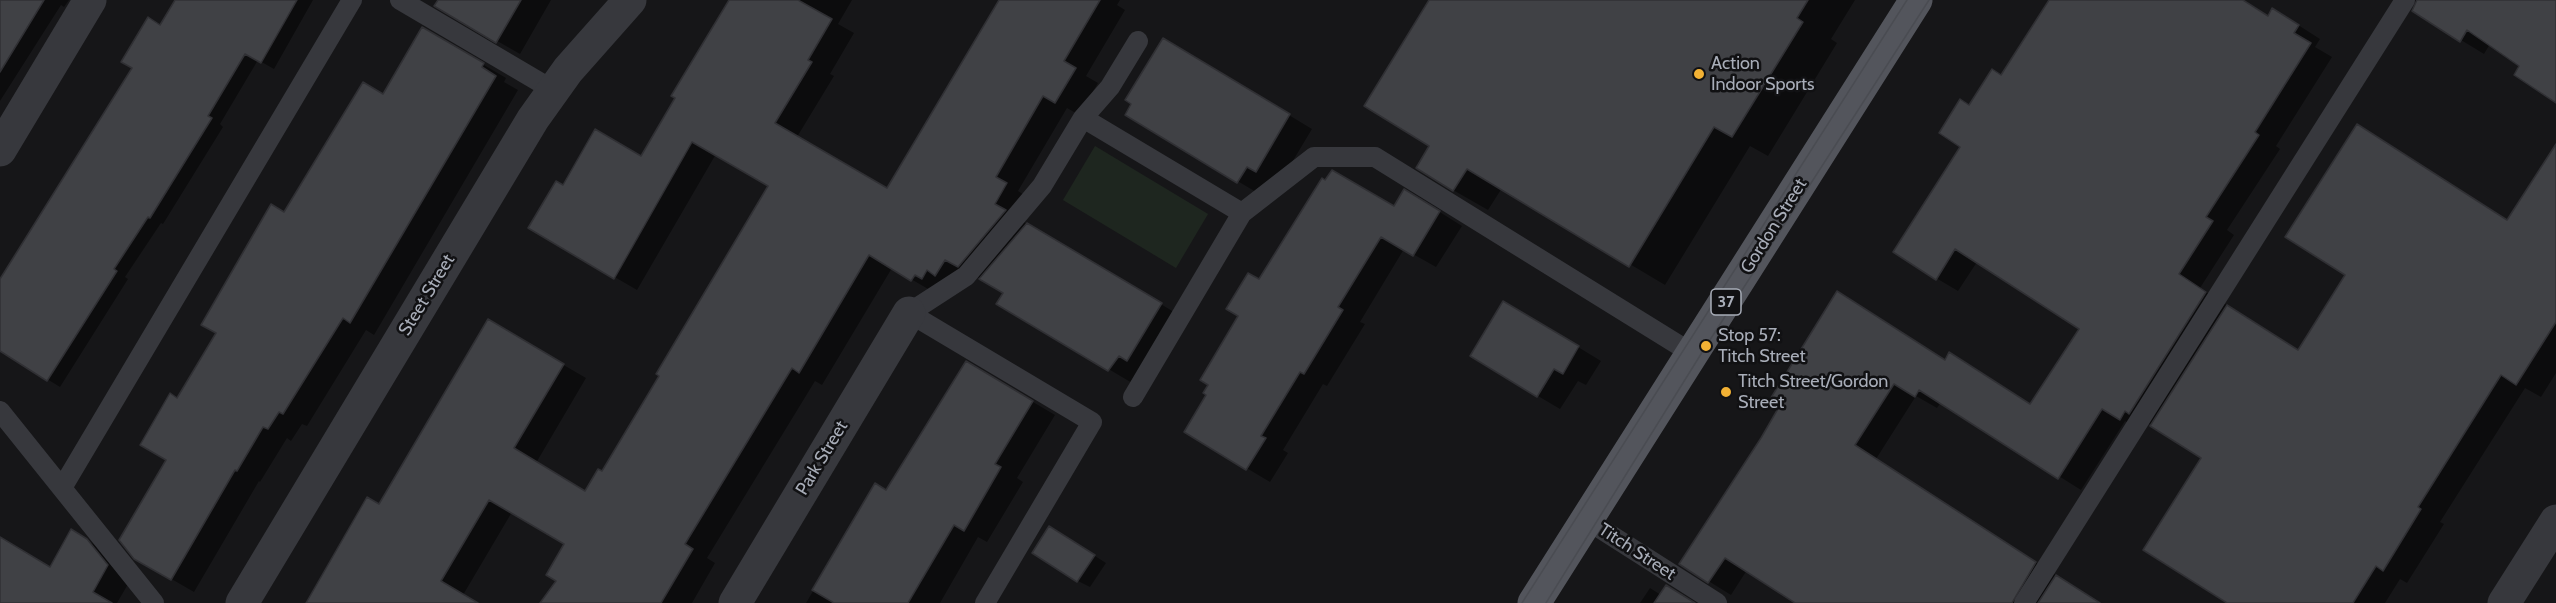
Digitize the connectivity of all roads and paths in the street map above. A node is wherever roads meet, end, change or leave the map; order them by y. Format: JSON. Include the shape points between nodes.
{"nodes":[{"id":1,"x":90,"y":0,"type":"edge"},
{"id":2,"x":352,"y":0,"type":"edge"},
{"id":3,"x":400,"y":0,"type":"edge"},
{"id":4,"x":630,"y":0,"type":"edge"},
{"id":5,"x":1916,"y":0,"type":"edge"},
{"id":6,"x":2405,"y":0,"type":"edge"},
{"id":7,"x":1138,"y":41,"type":"dead end"},
{"id":8,"x":553,"y":90,"type":"junction"},
{"id":9,"x":1083,"y":118,"type":"junction"},
{"id":10,"x":0,"y":150,"type":"edge"},
{"id":11,"x":1242,"y":213,"type":"junction"},
{"id":12,"x":909,"y":313,"type":"junction"},
{"id":13,"x":1693,"y":354,"type":"junction"},
{"id":14,"x":1133,"y":396,"type":"dead end"},
{"id":15,"x":0,"y":411,"type":"edge"},
{"id":16,"x":62,"y":488,"type":"junction"},
{"id":17,"x":1587,"y":520,"type":"junction"},
{"id":18,"x":2556,"y":521,"type":"edge"},
{"id":19,"x":154,"y":603,"type":"edge"},
{"id":20,"x":242,"y":603,"type":"edge"},
{"id":21,"x":735,"y":603,"type":"edge"},
{"id":22,"x":985,"y":603,"type":"edge"},
{"id":23,"x":1534,"y":603,"type":"edge"},
{"id":24,"x":1717,"y":603,"type":"edge"},
{"id":25,"x":2024,"y":603,"type":"edge"},
{"id":26,"x":2504,"y":603,"type":"edge"}],
"edges":[{"from":1,"to":10,"type":"street"},
{"from":2,"to":16,"type":"lane"},
{"from":3,"to":8,"type":"lane"},
{"from":4,"to":8,"type":"street","name":"Steet Street"},
{"from":5,"to":13,"type":"main road","name":"Gordon Street","number":"37"},
{"from":6,"to":25,"type":"lane"},
{"from":7,"to":9,"type":"lane","via":[[1110,87]]},
{"from":8,"to":20,"type":"street","name":"Steet Street"},
{"from":9,"to":11,"type":"lane"},
{"from":9,"to":12,"type":"lane","via":[[1042,186],[966,276]]},
{"from":11,"to":13,"type":"lane","via":[[1314,157],[1375,158]]},
{"from":11,"to":14,"type":"lane"},
{"from":12,"to":21,"type":"street","name":"Park Street"},
{"from":12,"to":22,"type":"lane","via":[[1092,422]]},
{"from":13,"to":17,"type":"main road","name":"Gordon Street","number":"37"},
{"from":15,"to":16,"type":"lane"},
{"from":16,"to":19,"type":"lane"},
{"from":17,"to":23,"type":"main road","name":"Gordon Street","number":"37"},
{"from":17,"to":24,"type":"lane","name":"Titch Street"},
{"from":18,"to":26,"type":"street"}]}
